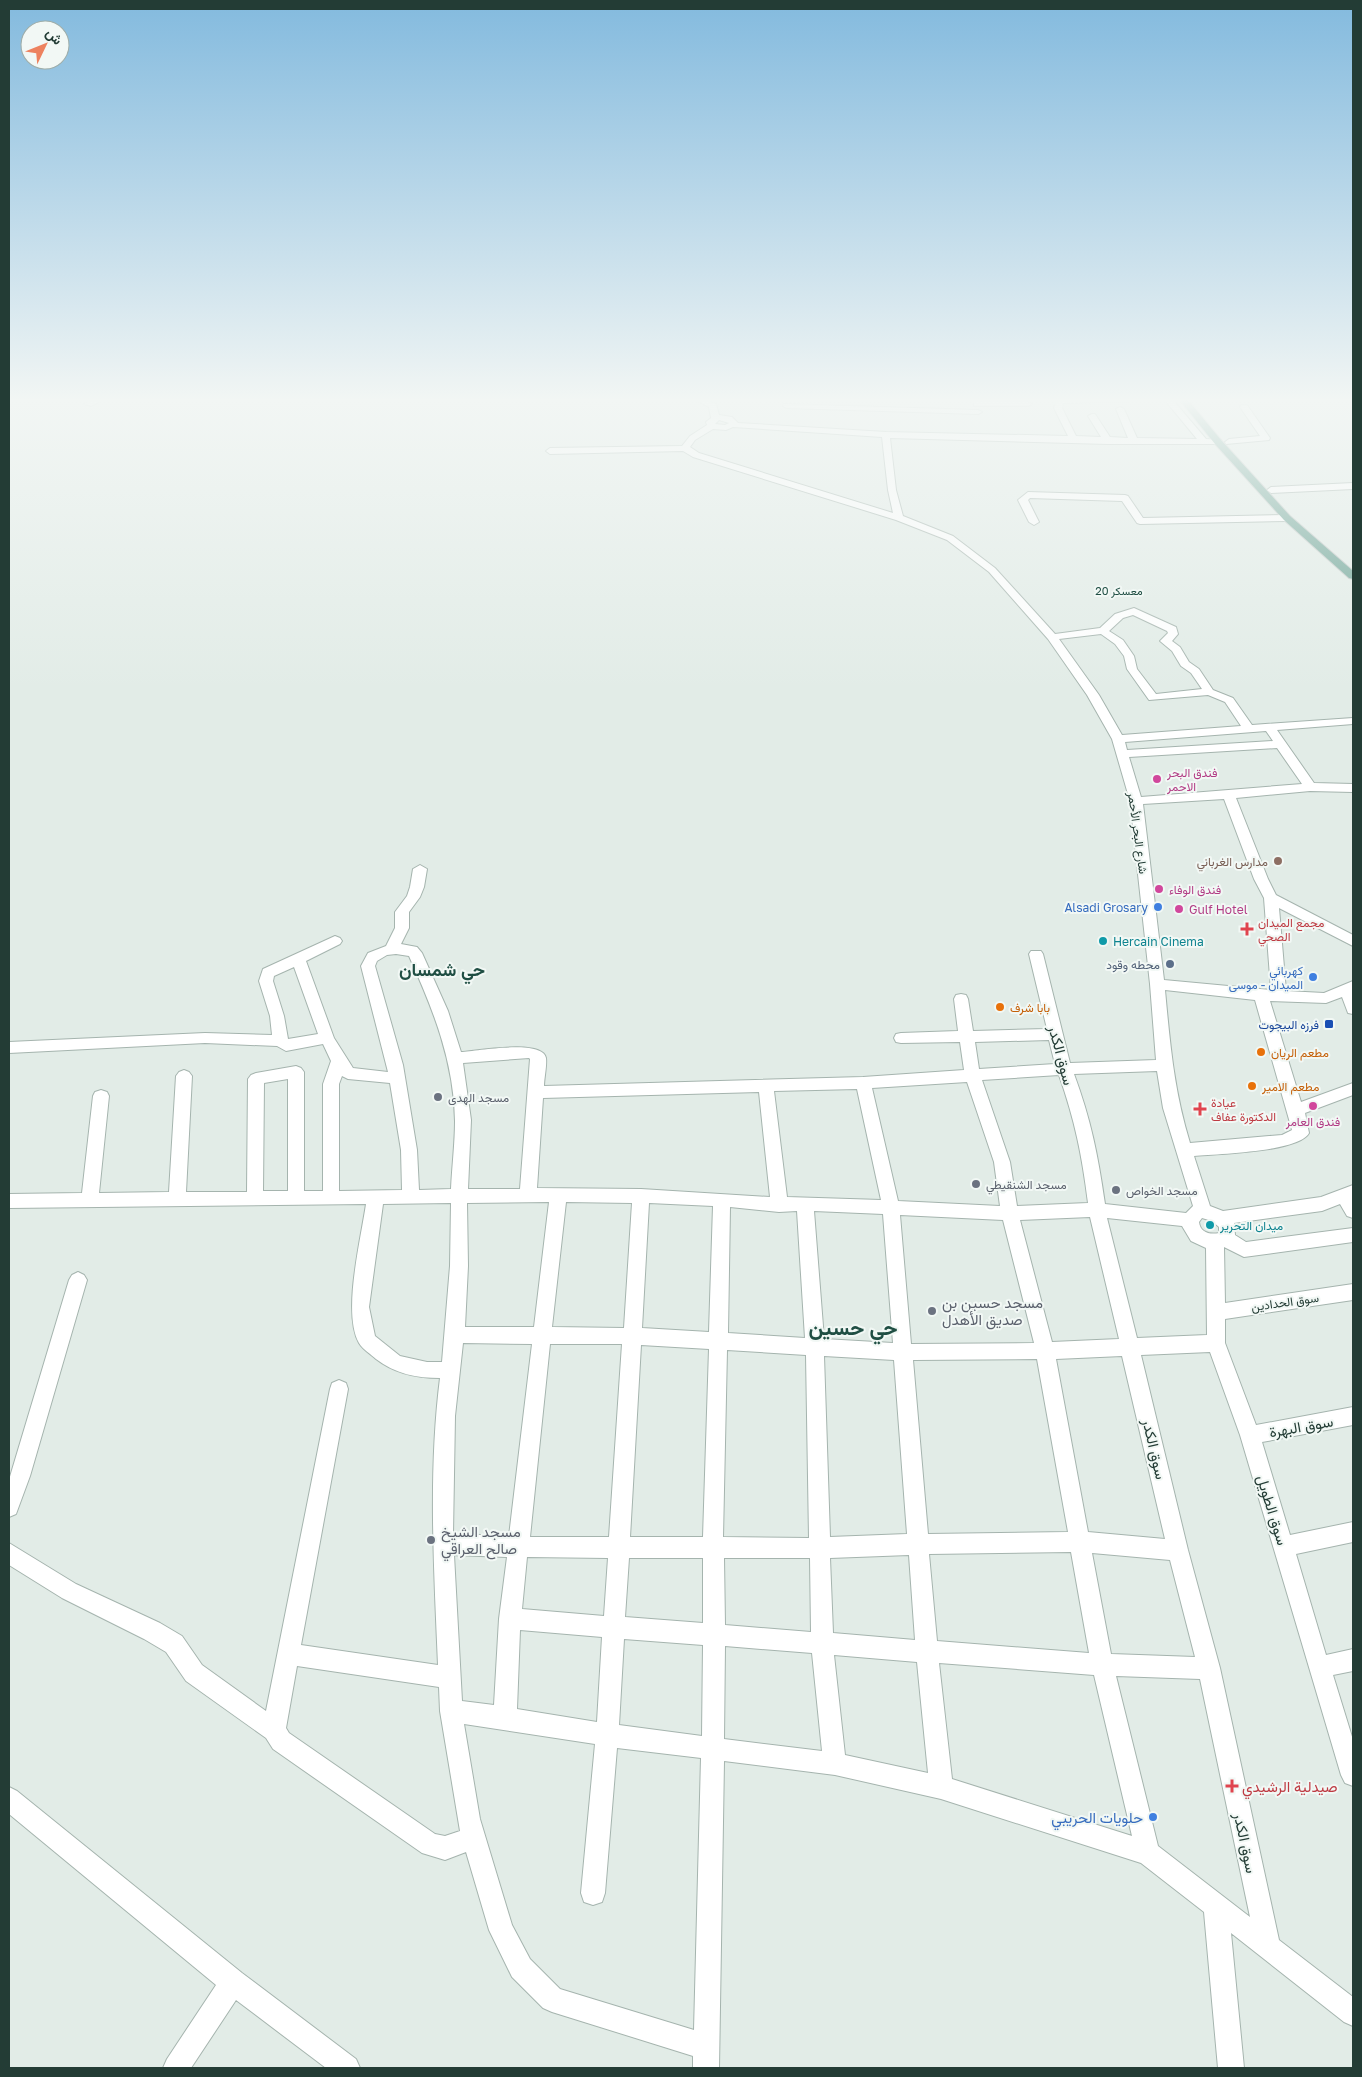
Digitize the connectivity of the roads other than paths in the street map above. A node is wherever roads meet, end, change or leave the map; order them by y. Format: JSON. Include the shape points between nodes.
{"nodes":[{"id":1,"x":828,"y":496,"type":"edge"},
{"id":2,"x":893,"y":496,"type":"edge"},
{"id":3,"x":1027,"y":496,"type":"edge"},
{"id":4,"x":1058,"y":496,"type":"edge"},
{"id":5,"x":1267,"y":496,"type":"edge"},
{"id":6,"x":1277,"y":496,"type":"edge"},
{"id":7,"x":899,"y":518,"type":"junction"},
{"id":8,"x":1287,"y":518,"type":"junction"},
{"id":9,"x":1034,"y":522,"type":"dead end"},
{"id":10,"x":1353,"y":565,"type":"edge"},
{"id":11,"x":1353,"y":576,"type":"edge"},
{"id":12,"x":1104,"y":631,"type":"junction"},
{"id":13,"x":1052,"y":637,"type":"junction"},
{"id":14,"x":1209,"y":692,"type":"junction"},
{"id":15,"x":1353,"y":720,"type":"edge"},
{"id":16,"x":1270,"y":728,"type":"junction"},
{"id":17,"x":1249,"y":729,"type":"junction"},
{"id":18,"x":1118,"y":739,"type":"junction"},
{"id":19,"x":1280,"y":744,"type":"junction"},
{"id":20,"x":1122,"y":754,"type":"junction"},
{"id":21,"x":1310,"y":788,"type":"junction"},
{"id":22,"x":1353,"y":788,"type":"edge"},
{"id":23,"x":1229,"y":796,"type":"junction"},
{"id":24,"x":1136,"y":801,"type":"junction"},
{"id":25,"x":420,"y":869,"type":"dead end"},
{"id":26,"x":1271,"y":898,"type":"junction"},
{"id":27,"x":335,"y":941,"type":"dead end"},
{"id":28,"x":1353,"y":941,"type":"edge"},
{"id":29,"x":391,"y":951,"type":"junction"},
{"id":30,"x":1036,"y":954,"type":"dead end"},
{"id":31,"x":298,"y":959,"type":"junction"},
{"id":32,"x":1157,"y":984,"type":"junction"},
{"id":33,"x":1350,"y":988,"type":"edge"},
{"id":34,"x":1261,"y":995,"type":"junction"},
{"id":35,"x":1280,"y":995,"type":"junction"},
{"id":36,"x":961,"y":999,"type":"dead end"},
{"id":37,"x":1353,"y":1009,"type":"edge"},
{"id":38,"x":1056,"y":1034,"type":"junction"},
{"id":39,"x":966,"y":1036,"type":"junction"},
{"id":40,"x":327,"y":1038,"type":"junction"},
{"id":41,"x":902,"y":1038,"type":"dead end"},
{"id":42,"x":280,"y":1041,"type":"junction"},
{"id":43,"x":9,"y":1048,"type":"edge"},
{"id":44,"x":455,"y":1058,"type":"junction"},
{"id":45,"x":339,"y":1061,"type":"junction"},
{"id":46,"x":1164,"y":1065,"type":"junction"},
{"id":47,"x":1064,"y":1069,"type":"junction"},
{"id":48,"x":972,"y":1074,"type":"junction"},
{"id":49,"x":184,"y":1076,"type":"dead end"},
{"id":50,"x":396,"y":1078,"type":"junction"},
{"id":51,"x":864,"y":1083,"type":"junction"},
{"id":52,"x":766,"y":1085,"type":"junction"},
{"id":53,"x":1353,"y":1089,"type":"edge"},
{"id":54,"x":535,"y":1092,"type":"junction"},
{"id":55,"x":101,"y":1096,"type":"dead end"},
{"id":56,"x":1296,"y":1110,"type":"junction"},
{"id":57,"x":1185,"y":1150,"type":"junction"},
{"id":58,"x":1348,"y":1194,"type":"edge"},
{"id":59,"x":528,"y":1195,"type":"junction"},
{"id":60,"x":558,"y":1195,"type":"junction"},
{"id":61,"x":641,"y":1196,"type":"junction"},
{"id":62,"x":411,"y":1197,"type":"junction"},
{"id":63,"x":459,"y":1197,"type":"junction"},
{"id":64,"x":296,"y":1198,"type":"junction"},
{"id":65,"x":332,"y":1198,"type":"junction"},
{"id":66,"x":374,"y":1198,"type":"junction"},
{"id":67,"x":178,"y":1199,"type":"junction"},
{"id":68,"x":255,"y":1199,"type":"junction"},
{"id":69,"x":9,"y":1200,"type":"edge"},
{"id":70,"x":90,"y":1200,"type":"junction"},
{"id":71,"x":722,"y":1200,"type":"junction"},
{"id":72,"x":806,"y":1204,"type":"junction"},
{"id":73,"x":779,"y":1205,"type":"junction"},
{"id":74,"x":891,"y":1208,"type":"junction"},
{"id":75,"x":1098,"y":1210,"type":"junction"},
{"id":76,"x":1353,"y":1210,"type":"edge"},
{"id":77,"x":1010,"y":1213,"type":"junction"},
{"id":78,"x":1196,"y":1216,"type":"junction"},
{"id":79,"x":1221,"y":1218,"type":"junction"},
{"id":80,"x":1353,"y":1235,"type":"edge"},
{"id":81,"x":1220,"y":1240,"type":"junction"},
{"id":82,"x":78,"y":1280,"type":"dead end"},
{"id":83,"x":1353,"y":1292,"type":"edge"},
{"id":84,"x":1216,"y":1312,"type":"junction"},
{"id":85,"x":455,"y":1335,"type":"junction"},
{"id":86,"x":543,"y":1336,"type":"junction"},
{"id":87,"x":633,"y":1336,"type":"junction"},
{"id":88,"x":718,"y":1340,"type":"junction"},
{"id":89,"x":1216,"y":1343,"type":"junction"},
{"id":90,"x":815,"y":1346,"type":"junction"},
{"id":91,"x":1131,"y":1346,"type":"junction"},
{"id":92,"x":1045,"y":1351,"type":"junction"},
{"id":93,"x":902,"y":1352,"type":"junction"},
{"id":94,"x":450,"y":1370,"type":"junction"},
{"id":95,"x":339,"y":1389,"type":"dead end"},
{"id":96,"x":1353,"y":1416,"type":"edge"},
{"id":97,"x":1250,"y":1435,"type":"junction"},
{"id":98,"x":9,"y":1507,"type":"edge"},
{"id":99,"x":1353,"y":1532,"type":"edge"},
{"id":100,"x":1078,"y":1542,"type":"junction"},
{"id":101,"x":443,"y":1544,"type":"junction"},
{"id":102,"x":919,"y":1544,"type":"junction"},
{"id":103,"x":713,"y":1546,"type":"junction"},
{"id":104,"x":1284,"y":1546,"type":"junction"},
{"id":105,"x":518,"y":1547,"type":"junction"},
{"id":106,"x":618,"y":1547,"type":"junction"},
{"id":107,"x":819,"y":1548,"type":"junction"},
{"id":108,"x":1178,"y":1550,"type":"junction"},
{"id":109,"x":9,"y":1553,"type":"edge"},
{"id":110,"x":510,"y":1619,"type":"junction"},
{"id":111,"x":613,"y":1626,"type":"junction"},
{"id":112,"x":714,"y":1634,"type":"junction"},
{"id":113,"x":822,"y":1643,"type":"junction"},
{"id":114,"x":927,"y":1651,"type":"junction"},
{"id":115,"x":289,"y":1654,"type":"junction"},
{"id":116,"x":1353,"y":1660,"type":"edge"},
{"id":117,"x":1102,"y":1664,"type":"junction"},
{"id":118,"x":1319,"y":1667,"type":"junction"},
{"id":119,"x":1209,"y":1668,"type":"junction"},
{"id":120,"x":450,"y":1678,"type":"junction"},
{"id":121,"x":452,"y":1711,"type":"junction"},
{"id":122,"x":505,"y":1718,"type":"junction"},
{"id":123,"x":274,"y":1730,"type":"junction"},
{"id":124,"x":607,"y":1735,"type":"junction"},
{"id":125,"x":713,"y":1749,"type":"junction"},
{"id":126,"x":835,"y":1764,"type":"junction"},
{"id":127,"x":1353,"y":1775,"type":"edge"},
{"id":128,"x":941,"y":1787,"type":"junction"},
{"id":129,"x":9,"y":1799,"type":"edge"},
{"id":130,"x":474,"y":1838,"type":"junction"},
{"id":131,"x":1148,"y":1854,"type":"junction"},
{"id":132,"x":593,"y":1893,"type":"dead end"},
{"id":133,"x":1216,"y":1905,"type":"junction"},
{"id":134,"x":1268,"y":1945,"type":"junction"},
{"id":135,"x":233,"y":1982,"type":"junction"},
{"id":136,"x":1353,"y":2013,"type":"edge"},
{"id":137,"x":706,"y":2058,"type":"edge"},
{"id":138,"x":176,"y":2068,"type":"edge"},
{"id":139,"x":346,"y":2068,"type":"edge"},
{"id":140,"x":1231,"y":2068,"type":"edge"}],
"edges":[{"from":1,"to":7,"type":"street","name":"شارع البحر الأحمر"},
{"from":2,"to":7,"type":"street"},
{"from":3,"to":9,"type":"street","via":[[1023,500]]},
{"from":4,"to":8,"type":"street","via":[[1125,498],[1140,521]]},
{"from":5,"to":8,"type":"main road"},
{"from":6,"to":10,"type":"main road"},
{"from":7,"to":13,"type":"street","name":"شارع البحر الأحمر","via":[[950,538],[992,570]]},
{"from":8,"to":11,"type":"main road"},
{"from":12,"to":13,"type":"street"},
{"from":12,"to":14,"type":"street","via":[[1129,656],[1132,669],[1153,698]]},
{"from":12,"to":14,"type":"street","via":[[1119,616],[1134,611],[1172,629],[1173,634],[1165,641],[1195,671]]},
{"from":13,"to":18,"type":"street","name":"شارع البحر الأحمر","via":[[1093,695]]},
{"from":14,"to":17,"type":"street","via":[[1229,700]]},
{"from":15,"to":16,"type":"street"},
{"from":16,"to":17,"type":"street"},
{"from":16,"to":19,"type":"street"},
{"from":17,"to":18,"type":"street"},
{"from":18,"to":20,"type":"street","name":"شارع البحر الأحمر"},
{"from":19,"to":20,"type":"street"},
{"from":19,"to":21,"type":"street"},
{"from":20,"to":24,"type":"street","name":"شارع البحر الأحمر"},
{"from":21,"to":22,"type":"street"},
{"from":21,"to":23,"type":"street"},
{"from":23,"to":24,"type":"street"},
{"from":23,"to":26,"type":"street"},
{"from":24,"to":32,"type":"street","name":"شارع البحر الأحمر"},
{"from":25,"to":29,"type":"street","via":[[417,886],[402,912],[402,928]]},
{"from":26,"to":28,"type":"street"},
{"from":26,"to":35,"type":"street"},
{"from":27,"to":31,"type":"street"},
{"from":29,"to":44,"type":"street","via":[[406,948],[415,953],[441,1011]]},
{"from":29,"to":50,"type":"street","via":[[375,954],[368,966]]},
{"from":30,"to":38,"type":"street","name":"سوق الكدر"},
{"from":31,"to":40,"type":"street"},
{"from":31,"to":42,"type":"street","via":[[268,973],[266,981],[277,1016]]},
{"from":32,"to":34,"type":"street"},
{"from":32,"to":46,"type":"street","name":"شارع البحر الأحمر"},
{"from":33,"to":35,"type":"street","via":[[1326,998]]},
{"from":33,"to":37,"type":"street"},
{"from":34,"to":35,"type":"street"},
{"from":34,"to":56,"type":"street"},
{"from":36,"to":39,"type":"street"},
{"from":38,"to":39,"type":"street"},
{"from":38,"to":47,"type":"street","name":"سوق الكدر"},
{"from":39,"to":41,"type":"street"},
{"from":39,"to":48,"type":"street"},
{"from":40,"to":42,"type":"street","via":[[286,1045]]},
{"from":40,"to":45,"type":"street"},
{"from":42,"to":43,"type":"street","via":[[205,1038]]},
{"from":44,"to":54,"type":"street","via":[[535,1054],[538,1058]]},
{"from":44,"to":63,"type":"street","via":[[463,1120]]},
{"from":45,"to":50,"type":"street","via":[[348,1073]]},
{"from":45,"to":65,"type":"street","via":[[331,1084]]},
{"from":46,"to":47,"type":"street"},
{"from":46,"to":57,"type":"street","name":"شارع البحر الأحمر","via":[[1171,1108]]},
{"from":47,"to":48,"type":"street"},
{"from":47,"to":75,"type":"street","name":"سوق الكدر","via":[[1090,1154]]},
{"from":48,"to":51,"type":"street"},
{"from":48,"to":77,"type":"street","via":[[1002,1162]]},
{"from":49,"to":67,"type":"street"},
{"from":50,"to":62,"type":"street","via":[[408,1150]]},
{"from":51,"to":52,"type":"street"},
{"from":51,"to":74,"type":"street"},
{"from":52,"to":54,"type":"street"},
{"from":52,"to":73,"type":"street"},
{"from":53,"to":56,"type":"street"},
{"from":54,"to":59,"type":"street"},
{"from":55,"to":70,"type":"street"},
{"from":56,"to":57,"type":"street","via":[[1301,1133],[1284,1142]]},
{"from":57,"to":78,"type":"street","name":"شارع البحر الأحمر"},
{"from":58,"to":76,"type":"street"},
{"from":58,"to":79,"type":"street","via":[[1322,1204]]},
{"from":59,"to":60,"type":"street"},
{"from":59,"to":63,"type":"street"},
{"from":60,"to":61,"type":"street"},
{"from":60,"to":86,"type":"street"},
{"from":61,"to":71,"type":"street"},
{"from":61,"to":87,"type":"street"},
{"from":62,"to":63,"type":"street"},
{"from":62,"to":66,"type":"street"},
{"from":63,"to":85,"type":"street"},
{"from":64,"to":65,"type":"street"},
{"from":64,"to":68,"type":"street"},
{"from":64,"to":68,"type":"street","via":[[296,1072],[256,1079]]},
{"from":65,"to":66,"type":"street"},
{"from":66,"to":94,"type":"street","via":[[360,1307],[367,1340],[395,1363],[427,1370]]},
{"from":67,"to":68,"type":"street"},
{"from":67,"to":70,"type":"street"},
{"from":69,"to":70,"type":"street"},
{"from":71,"to":73,"type":"street"},
{"from":71,"to":88,"type":"street"},
{"from":72,"to":73,"type":"street"},
{"from":72,"to":74,"type":"street"},
{"from":72,"to":90,"type":"street"},
{"from":74,"to":77,"type":"street"},
{"from":74,"to":93,"type":"street"},
{"from":75,"to":77,"type":"street"},
{"from":75,"to":78,"type":"street"},
{"from":75,"to":91,"type":"street","name":"سوق الكدر"},
{"from":77,"to":92,"type":"street"},
{"from":78,"to":79,"type":"street","via":[[1209,1212]]},
{"from":78,"to":81,"type":"street","via":[[1190,1225],[1196,1235],[1209,1241]]},
{"from":79,"to":81,"type":"street","via":[[1228,1228]]},
{"from":80,"to":81,"type":"street","via":[[1244,1250]]},
{"from":81,"to":84,"type":"street","name":"سوق الطويل"},
{"from":82,"to":98,"type":"street"},
{"from":83,"to":84,"type":"street","name":"سوق الحدادين"},
{"from":84,"to":89,"type":"street","name":"سوق الطويل"},
{"from":85,"to":86,"type":"street"},
{"from":85,"to":94,"type":"street"},
{"from":86,"to":87,"type":"street"},
{"from":86,"to":105,"type":"street"},
{"from":87,"to":88,"type":"street"},
{"from":87,"to":106,"type":"street"},
{"from":88,"to":90,"type":"street"},
{"from":88,"to":103,"type":"street"},
{"from":89,"to":91,"type":"street"},
{"from":89,"to":97,"type":"street","name":"سوق الطويل"},
{"from":90,"to":93,"type":"street"},
{"from":90,"to":107,"type":"street"},
{"from":91,"to":92,"type":"street"},
{"from":91,"to":108,"type":"street","name":"سوق الكدر"},
{"from":92,"to":93,"type":"street"},
{"from":92,"to":100,"type":"street"},
{"from":93,"to":102,"type":"street"},
{"from":94,"to":101,"type":"street","via":[[445,1416]]},
{"from":95,"to":115,"type":"street"},
{"from":96,"to":97,"type":"street","name":"سوق البهرة"},
{"from":97,"to":104,"type":"street","name":"سوق الطويل"},
{"from":99,"to":104,"type":"street"},
{"from":100,"to":102,"type":"street"},
{"from":100,"to":108,"type":"street"},
{"from":100,"to":117,"type":"street"},
{"from":101,"to":105,"type":"street"},
{"from":101,"to":120,"type":"street"},
{"from":102,"to":107,"type":"street"},
{"from":102,"to":114,"type":"street"},
{"from":103,"to":106,"type":"street"},
{"from":103,"to":107,"type":"street"},
{"from":103,"to":112,"type":"street"},
{"from":104,"to":118,"type":"street","name":"سوق الطويل"},
{"from":105,"to":106,"type":"street"},
{"from":105,"to":110,"type":"street"},
{"from":106,"to":111,"type":"street"},
{"from":107,"to":113,"type":"street"},
{"from":108,"to":119,"type":"street","name":"سوق الكدر"},
{"from":109,"to":123,"type":"street","via":[[69,1591],[174,1644],[194,1673]]},
{"from":110,"to":111,"type":"street"},
{"from":110,"to":122,"type":"street"},
{"from":111,"to":112,"type":"street"},
{"from":111,"to":124,"type":"street"},
{"from":112,"to":113,"type":"street"},
{"from":112,"to":125,"type":"street"},
{"from":113,"to":114,"type":"street"},
{"from":113,"to":126,"type":"street"},
{"from":114,"to":117,"type":"street"},
{"from":114,"to":128,"type":"street"},
{"from":115,"to":120,"type":"street"},
{"from":115,"to":123,"type":"street"},
{"from":116,"to":118,"type":"street"},
{"from":117,"to":119,"type":"street"},
{"from":117,"to":131,"type":"street"},
{"from":118,"to":127,"type":"street","name":"سوق الطويل"},
{"from":119,"to":134,"type":"street","name":"سوق الكدر"},
{"from":120,"to":121,"type":"street"},
{"from":121,"to":122,"type":"street"},
{"from":121,"to":130,"type":"street","via":[[468,1820]]},
{"from":122,"to":124,"type":"street"},
{"from":123,"to":130,"type":"street","via":[[281,1741],[430,1845],[445,1848]]},
{"from":124,"to":125,"type":"street"},
{"from":124,"to":132,"type":"street"},
{"from":125,"to":126,"type":"street"},
{"from":125,"to":137,"type":"street"},
{"from":126,"to":128,"type":"street"},
{"from":128,"to":131,"type":"street"},
{"from":129,"to":135,"type":"street"},
{"from":130,"to":137,"type":"street","via":[[501,1930],[521,1968],[552,1999]]},
{"from":131,"to":133,"type":"street"},
{"from":133,"to":134,"type":"street"},
{"from":133,"to":140,"type":"street"},
{"from":134,"to":136,"type":"street"},
{"from":135,"to":138,"type":"street"},
{"from":135,"to":139,"type":"street"}]}
